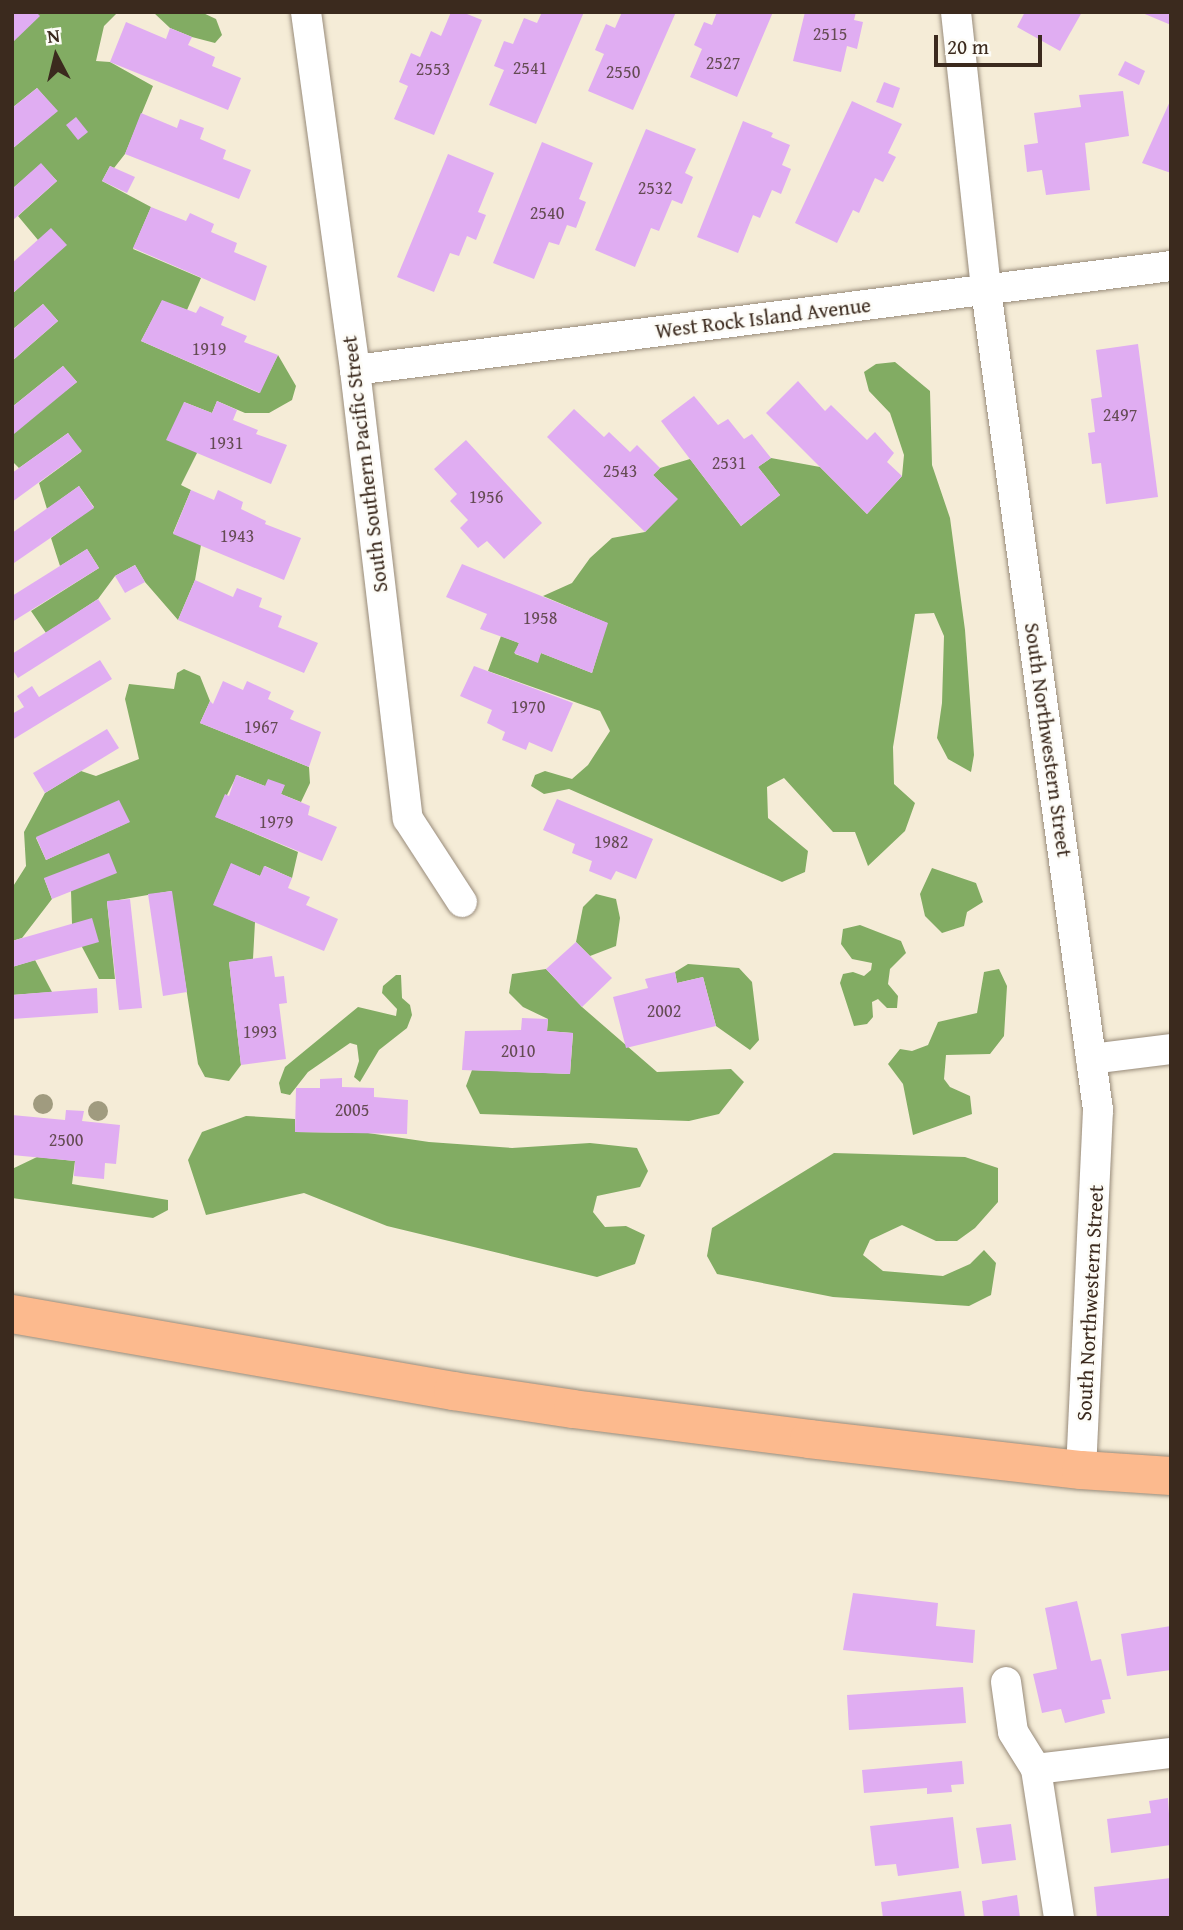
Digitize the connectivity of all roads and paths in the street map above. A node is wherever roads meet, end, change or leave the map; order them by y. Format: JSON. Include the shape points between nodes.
{"nodes":[{"id":1,"x":306,"y":12,"type":"edge"},
{"id":2,"x":956,"y":12,"type":"edge"},
{"id":3,"x":1171,"y":266,"type":"edge"},
{"id":4,"x":986,"y":290,"type":"junction"},
{"id":5,"x":355,"y":370,"type":"junction"},
{"id":6,"x":462,"y":902,"type":"dead end"},
{"id":7,"x":1171,"y":1049,"type":"edge"},
{"id":8,"x":1091,"y":1059,"type":"junction"},
{"id":9,"x":12,"y":1314,"type":"edge"},
{"id":10,"x":1082,"y":1469,"type":"junction"},
{"id":11,"x":1171,"y":1476,"type":"edge"},
{"id":12,"x":1006,"y":1682,"type":"dead end"},
{"id":13,"x":1171,"y":1753,"type":"edge"},
{"id":14,"x":1036,"y":1769,"type":"junction"},
{"id":15,"x":1059,"y":1918,"type":"edge"}],
"edges":[{"from":1,"to":5,"type":"street","name":"South Southern Pacific Street"},
{"from":2,"to":4,"type":"street","name":"South Northwestern Street"},
{"from":3,"to":4,"type":"street","name":"West Rock Island Avenue"},
{"from":4,"to":5,"type":"street","name":"West Rock Island Avenue"},
{"from":4,"to":8,"type":"street","name":"South Northwestern Street"},
{"from":5,"to":6,"type":"street","name":"South Southern Pacific Street","via":[[408,819]]},
{"from":7,"to":8,"type":"street"},
{"from":8,"to":10,"type":"street","name":"South Northwestern Street","via":[[1097,1180]]},
{"from":9,"to":10,"type":"main road","via":[[573,1409]]},
{"from":10,"to":11,"type":"main road"},
{"from":12,"to":14,"type":"street","via":[[1013,1732]]},
{"from":13,"to":14,"type":"street"},
{"from":14,"to":15,"type":"street"}]}
